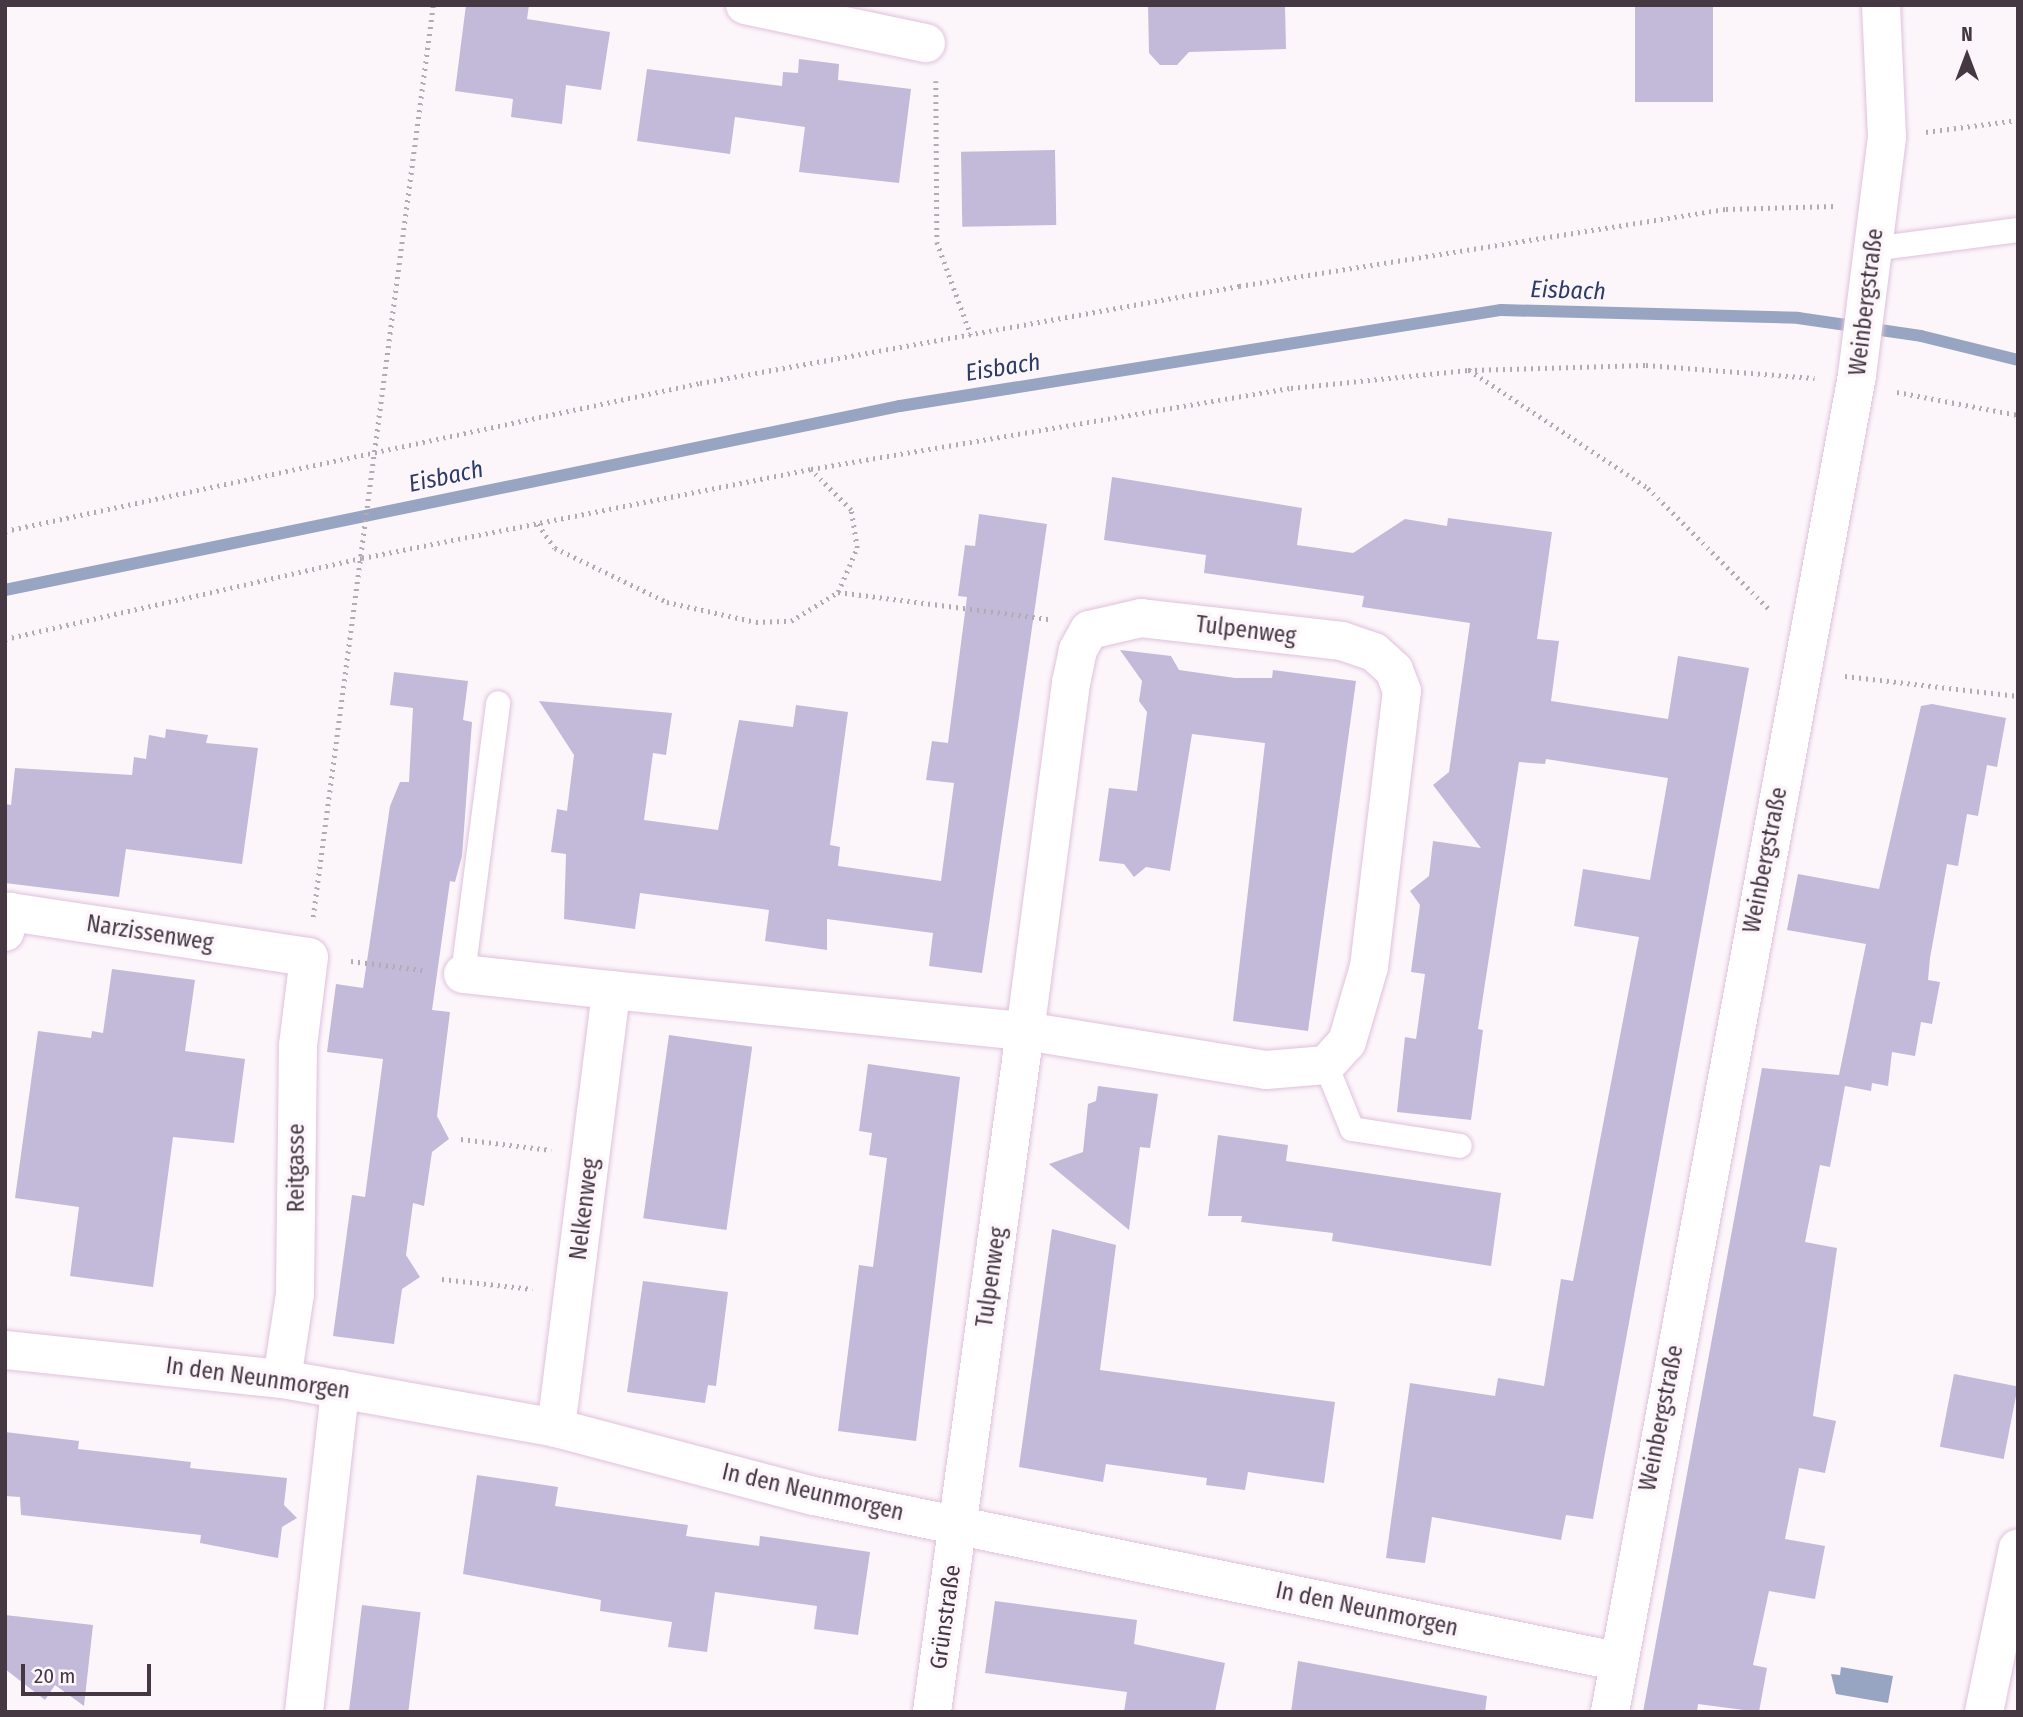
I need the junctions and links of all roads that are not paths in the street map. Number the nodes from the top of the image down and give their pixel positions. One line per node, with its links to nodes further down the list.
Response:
1 (745, 5): 3 (street)
2 (1881, 5): 5 (street, Weinbergstraße)
3 (926, 43)
4 (2018, 230): 5 (lane)
5 (1871, 264): 20 (street, Weinbergstraße)
6 (498, 703): 9 (lane)
7 (5, 932): 8 (street, Narzissenweg)
8 (309, 957): 15 (street, Reitgasse)
9 (463, 974): 10 (street)
10 (611, 990): 11 (street); 17 (street, Nelkenweg)
11 (1025, 1031): 12 (street); 12 (street, Tulpenweg); 18 (street, Tulpenweg)
12 (1326, 1065): 13 (lane)
13 (1460, 1146)
14 (5, 1350): 15 (street, In den Neunmorgen)
15 (282, 1379): 16 (street, In den Neunmorgen)
16 (340, 1389): 17 (street, In den Neunmorgen); 21 (street)
17 (556, 1428): 18 (street, In den Neunmorgen)
18 (958, 1523): 20 (street, In den Neunmorgen); 22 (street, Grünstraße)
19 (2018, 1548): 24 (street)
20 (1616, 1661): 23 (street, Weinbergstraße)
21 (304, 1712)
22 (932, 1712)
23 (1609, 1712)
24 (1984, 1712)

